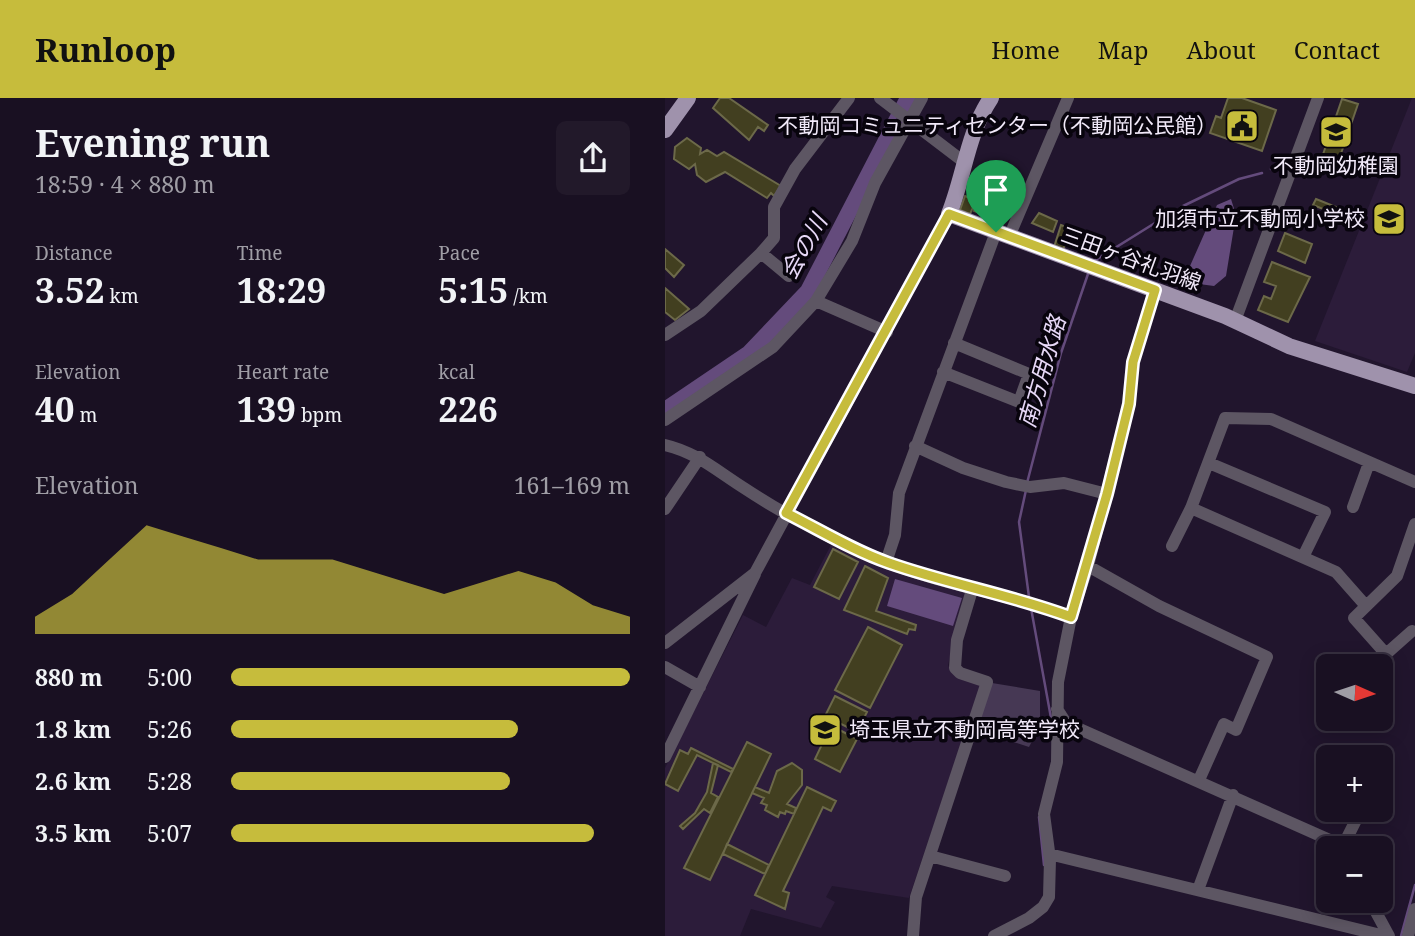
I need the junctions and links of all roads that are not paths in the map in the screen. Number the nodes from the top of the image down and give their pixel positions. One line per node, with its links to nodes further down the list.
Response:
1 (688, 98): 9 (main road)
2 (849, 98): 13 (street)
3 (880, 98): 8 (street)
4 (922, 98): 8 (street)
5 (991, 98): 10 (main road)
6 (1068, 98): 12 (street)
7 (1318, 98): 17 (street)
8 (904, 117): 10 (street); 16 (street)
9 (665, 130)
10 (964, 162): 11 (main road)
11 (949, 214): 12 (main road, 三田ヶ谷礼羽線); 18 (street)
12 (1002, 234): 15 (main road, 三田ヶ谷礼羽線); 20 (street)
13 (761, 253): 14 (street); 19 (street)
14 (789, 276)
15 (1155, 290): 17 (main road, 三田ヶ谷礼羽線); 30 (street)
16 (816, 301): 18 (street); 23 (street)
17 (1235, 321): 22 (main road, 三田ヶ谷礼羽線)
18 (887, 332): 34 (street)
19 (665, 335)
20 (954, 342): 21 (street); 21 (street)
21 (943, 372): 25 (street)
22 (1415, 386)
23 (665, 420)
24 (665, 445): 26 (street)
25 (915, 446): 30 (street); 39 (street)
26 (700, 457): 33 (street); 34 (street)
27 (1209, 463): 28 (street); 32 (street); 37 (street)
28 (1369, 463): 29 (street); 31 (street)
29 (1415, 482)
30 (1107, 494): 40 (street)
31 (1353, 507)
32 (1191, 508): 36 (street); 37 (street)
33 (665, 509)
34 (786, 513): 39 (street); 41 (street)
35 (1415, 524): 38 (street)
36 (1172, 547)
37 (1303, 557): 43 (street)
38 (1409, 560): 43 (street)
39 (886, 562): 42 (street)
40 (1088, 566): 44 (street); 51 (street)
41 (755, 573): 46 (street); 48 (street)
42 (972, 590): 44 (street); 55 (street)
43 (1366, 606): 45 (street)
44 (1071, 617): 49 (street)
45 (1412, 631)
46 (665, 643)
47 (665, 667): 48 (street)
48 (700, 687): 50 (street)
49 (1055, 704): 51 (street); 54 (street)
50 (665, 757)
51 (1199, 780): 52 (street)
52 (1233, 795): 53 (street); 57 (street)
53 (1317, 836)
54 (1049, 854): 57 (street); 61 (street)
55 (930, 856): 56 (street); 60 (street)
56 (1005, 876)
57 (1198, 890): 62 (street)
58 (1415, 909): 63 (street)
59 (1376, 913): 62 (street)
60 (913, 936)
61 (994, 936)
62 (1387, 936)
63 (1408, 936)

